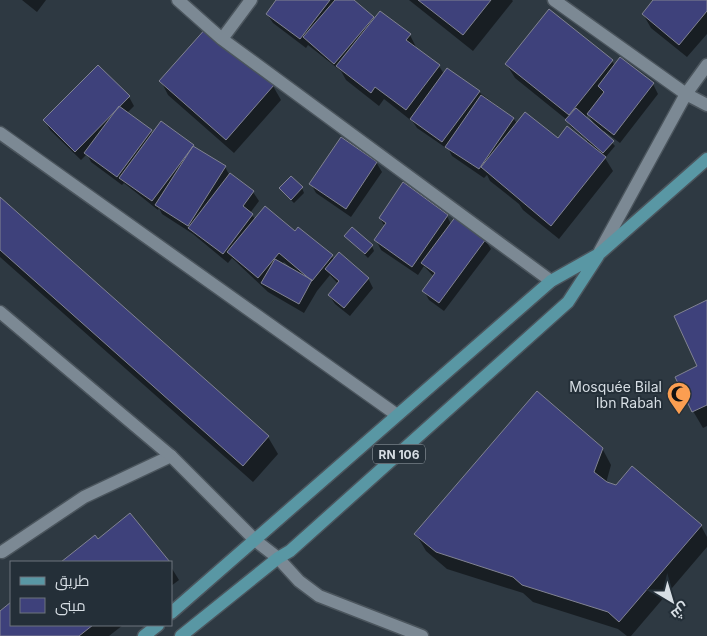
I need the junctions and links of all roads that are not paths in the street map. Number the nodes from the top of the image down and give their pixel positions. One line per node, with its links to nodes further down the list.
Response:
1 (178, 0): 4 (street)
2 (251, 0): 4 (street)
3 (554, 0): 6 (street)
4 (222, 38): 11 (street)
5 (707, 65): 6 (street)
6 (686, 94): 7 (street); 10 (street)
7 (707, 105)
8 (0, 133): 13 (street)
9 (707, 159): 10 (main road, RN 106)
10 (599, 254): 11 (main road, RN 106); 17 (main road, RN 106)
11 (551, 281): 13 (main road, RN 106)
12 (0, 312): 14 (street)
13 (397, 415): 15 (main road, RN 106)
14 (171, 456): 15 (street); 16 (street)
15 (256, 541): 17 (street); 18 (main road, RN 106)
16 (2, 552)
17 (278, 558): 21 (main road, RN 106); 22 (street)
18 (172, 612)
19 (157, 626): 20 (main road)
20 (144, 636)
21 (181, 636)
22 (422, 636)

